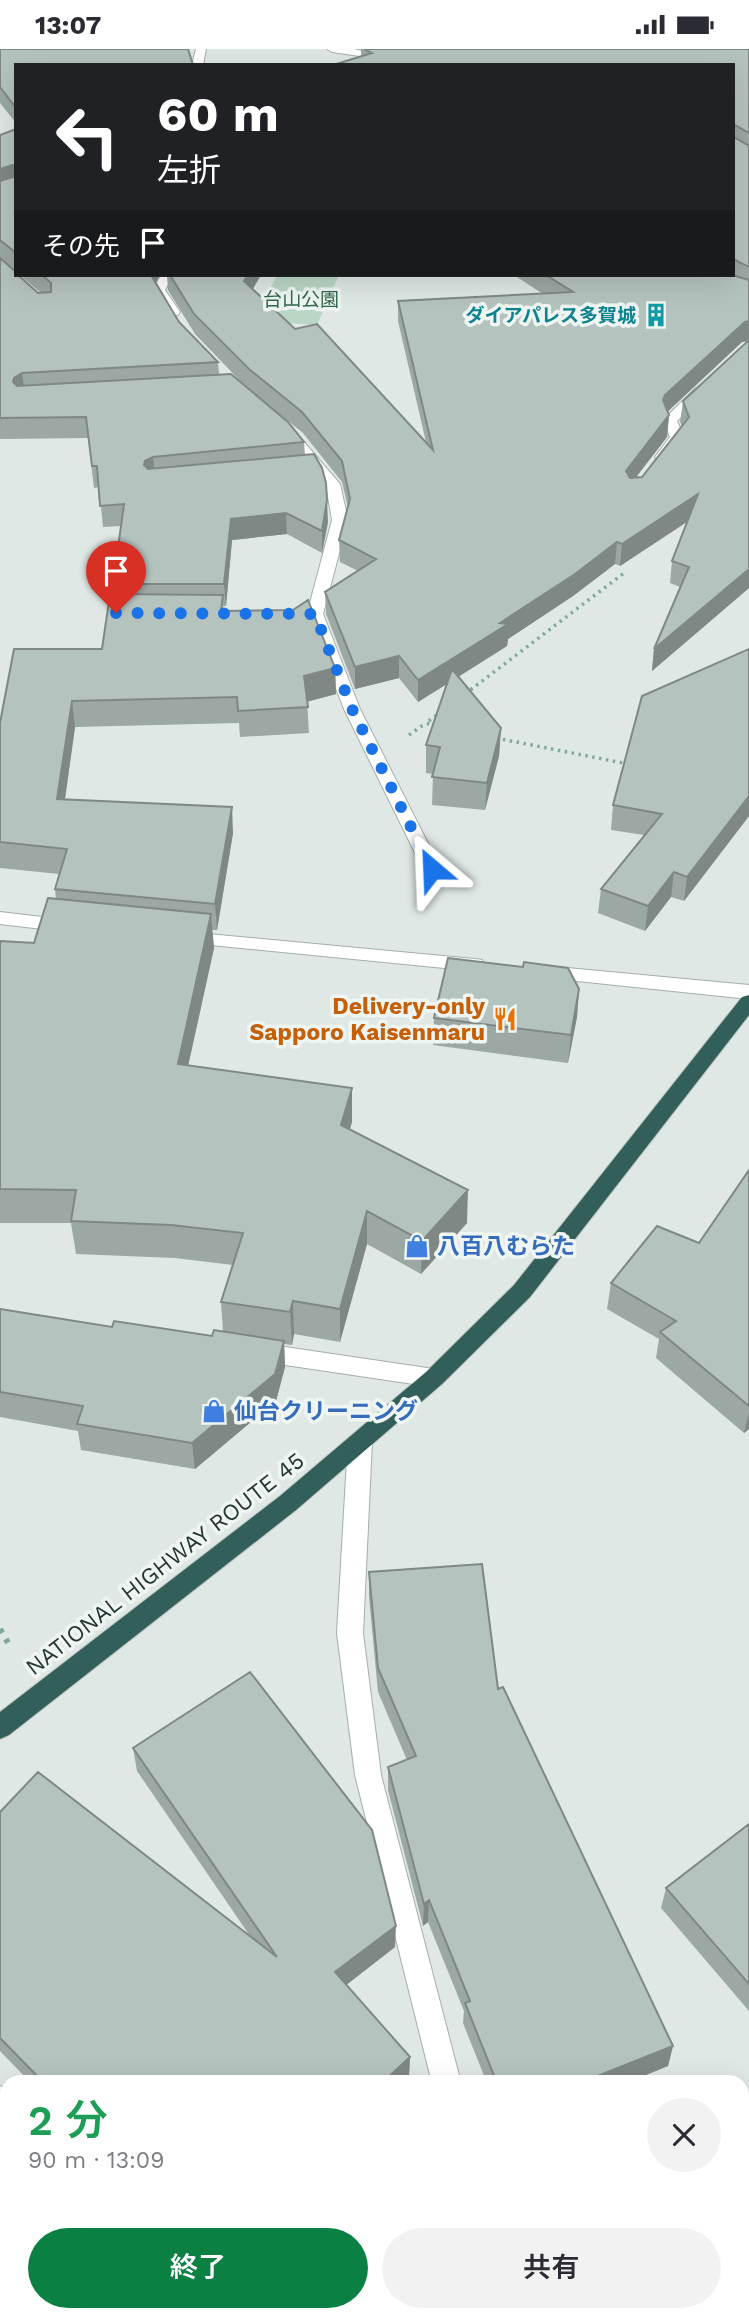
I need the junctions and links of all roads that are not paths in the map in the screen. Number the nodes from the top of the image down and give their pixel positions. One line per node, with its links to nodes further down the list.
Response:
1 (332, 49): 2 (street)
2 (350, 63)
3 (166, 277): 4 (street)
4 (183, 328)
5 (715, 377): 7 (street)
6 (277, 423): 8 (street)
7 (655, 466)
8 (432, 869)
9 (0, 918): 10 (street)
10 (86, 928)
11 (169, 936): 12 (street)
12 (500, 968)
13 (528, 970): 14 (street)
14 (749, 992)
15 (749, 1002): 17 (highway, NATIONAL HIGHWAY ROUTE 45)
16 (232, 1348): 17 (street)
17 (434, 1378): 18 (highway, NATIONAL HIGHWAY ROUTE 45)
18 (359, 1443): 19 (highway, NATIONAL HIGHWAY ROUTE 45); 20 (street)
19 (0, 1727)
20 (445, 2075)

